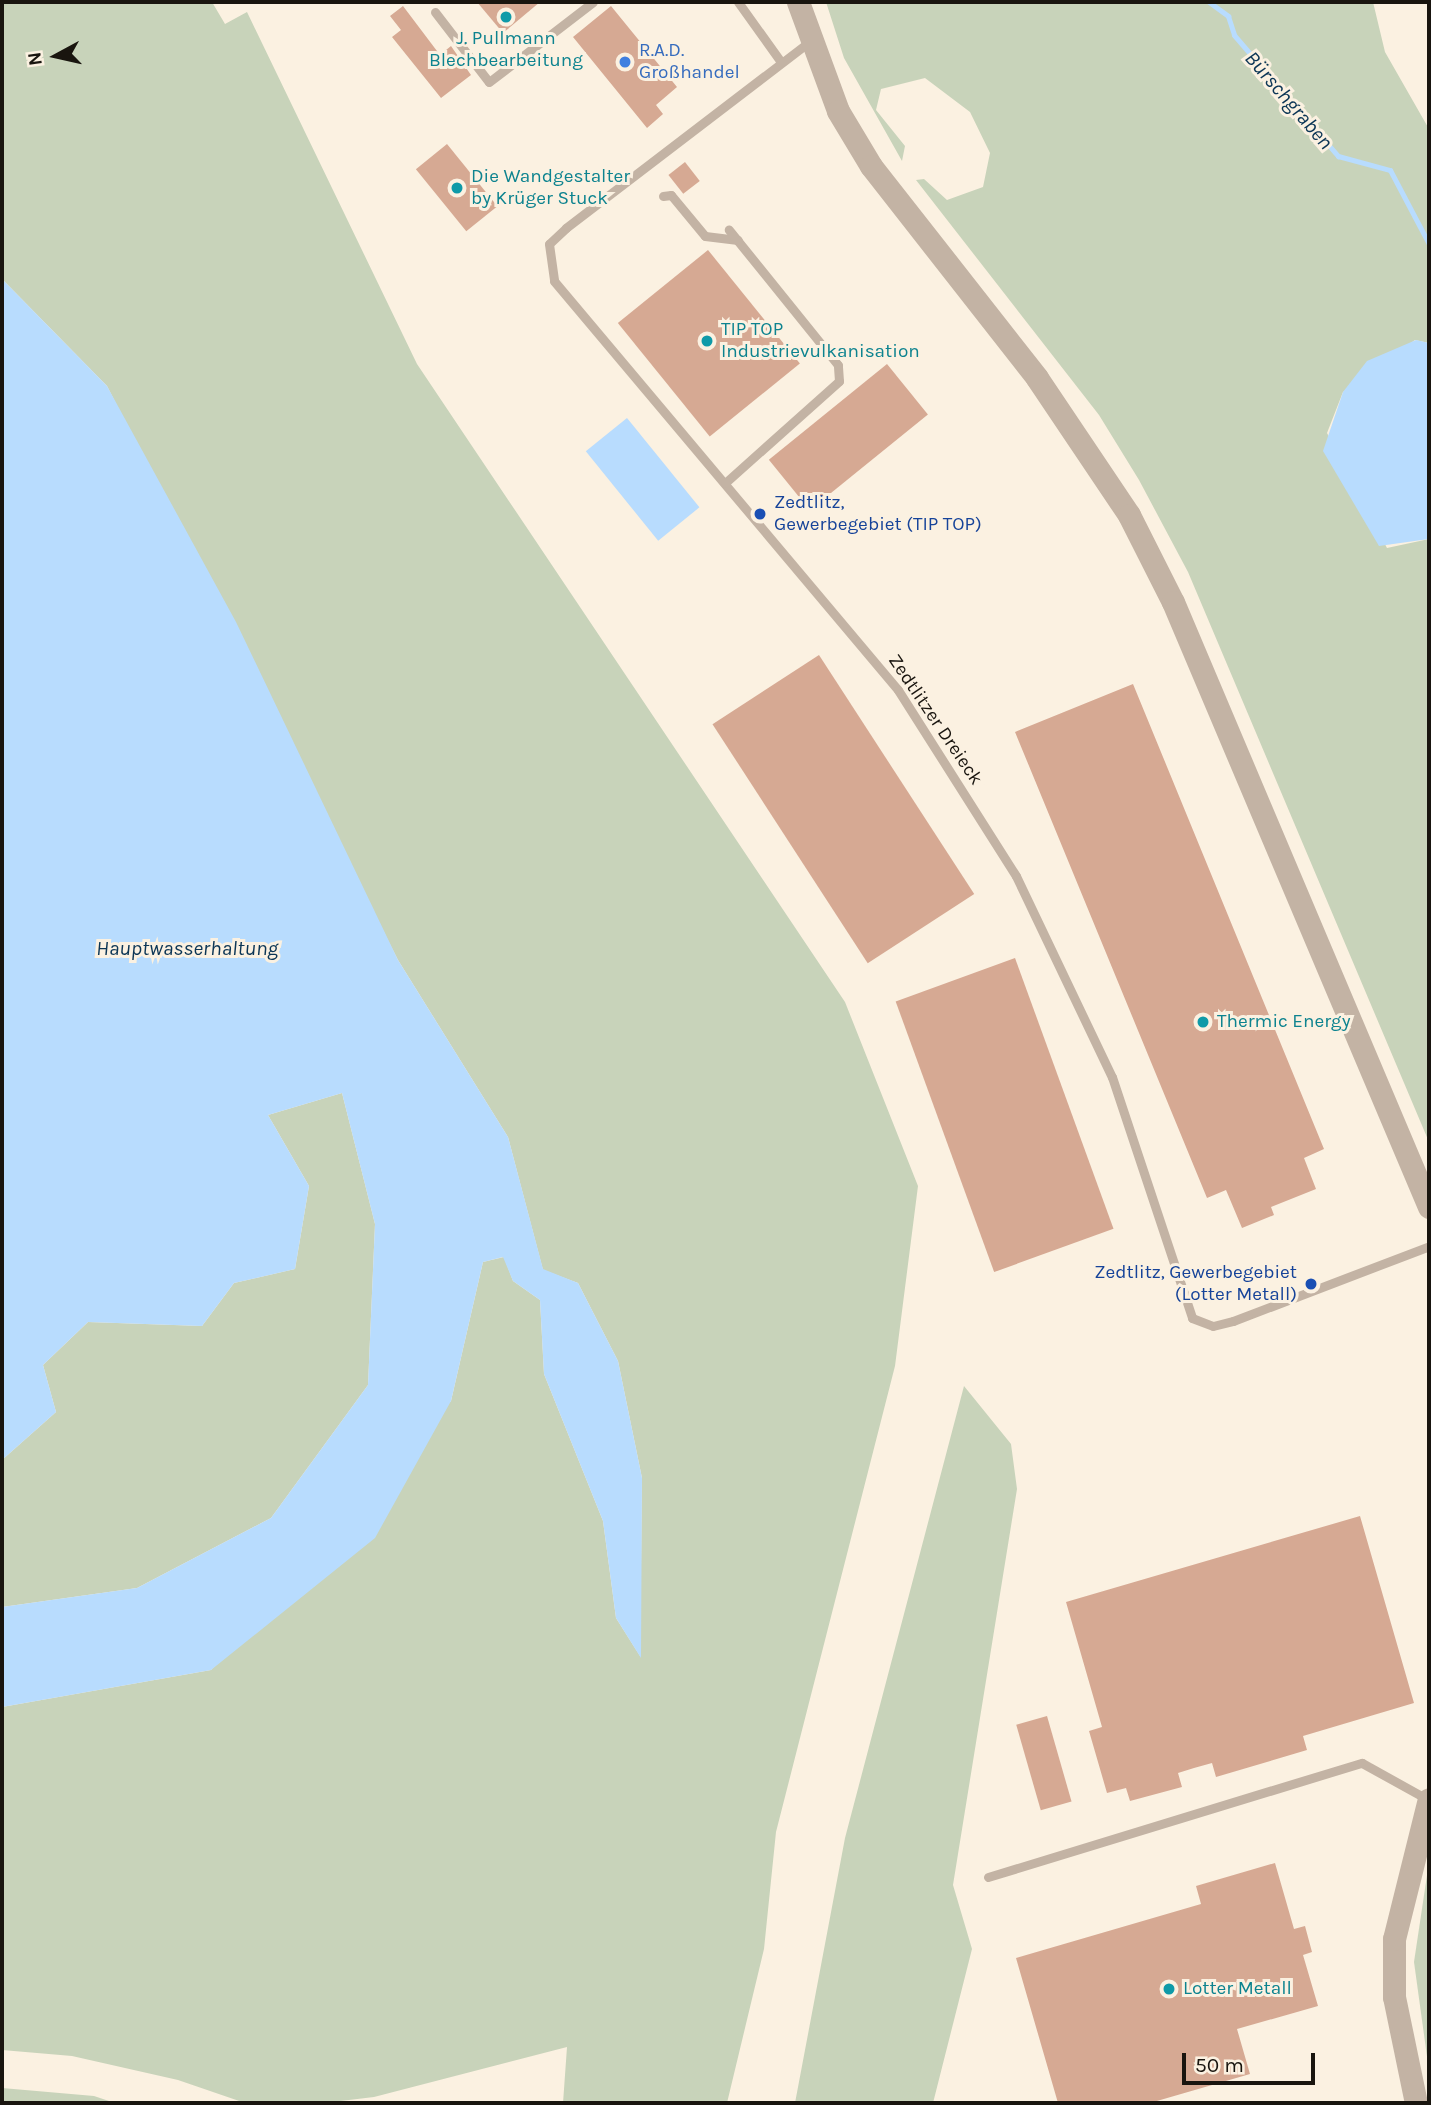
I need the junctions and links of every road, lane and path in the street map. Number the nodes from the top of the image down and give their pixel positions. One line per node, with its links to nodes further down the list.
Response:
1 (593, 2): 4 (lane)
2 (738, 2): 6 (lane)
3 (798, 2): 5 (street)
4 (435, 12)
5 (809, 42): 6 (lane, Zedtlitzer Dreieck); 11 (street)
6 (781, 62): 10 (lane, Zedtlitzer Dreieck)
7 (663, 196): 9 (lane)
8 (729, 230): 9 (lane)
9 (738, 240): 10 (lane)
10 (725, 483): 12 (lane, Zedtlitzer Dreieck)
11 (1429, 1207)
12 (1429, 1246)
13 (1429, 1799): 14 (lane); 15 (street)
14 (988, 1877)
15 (1416, 2103)

